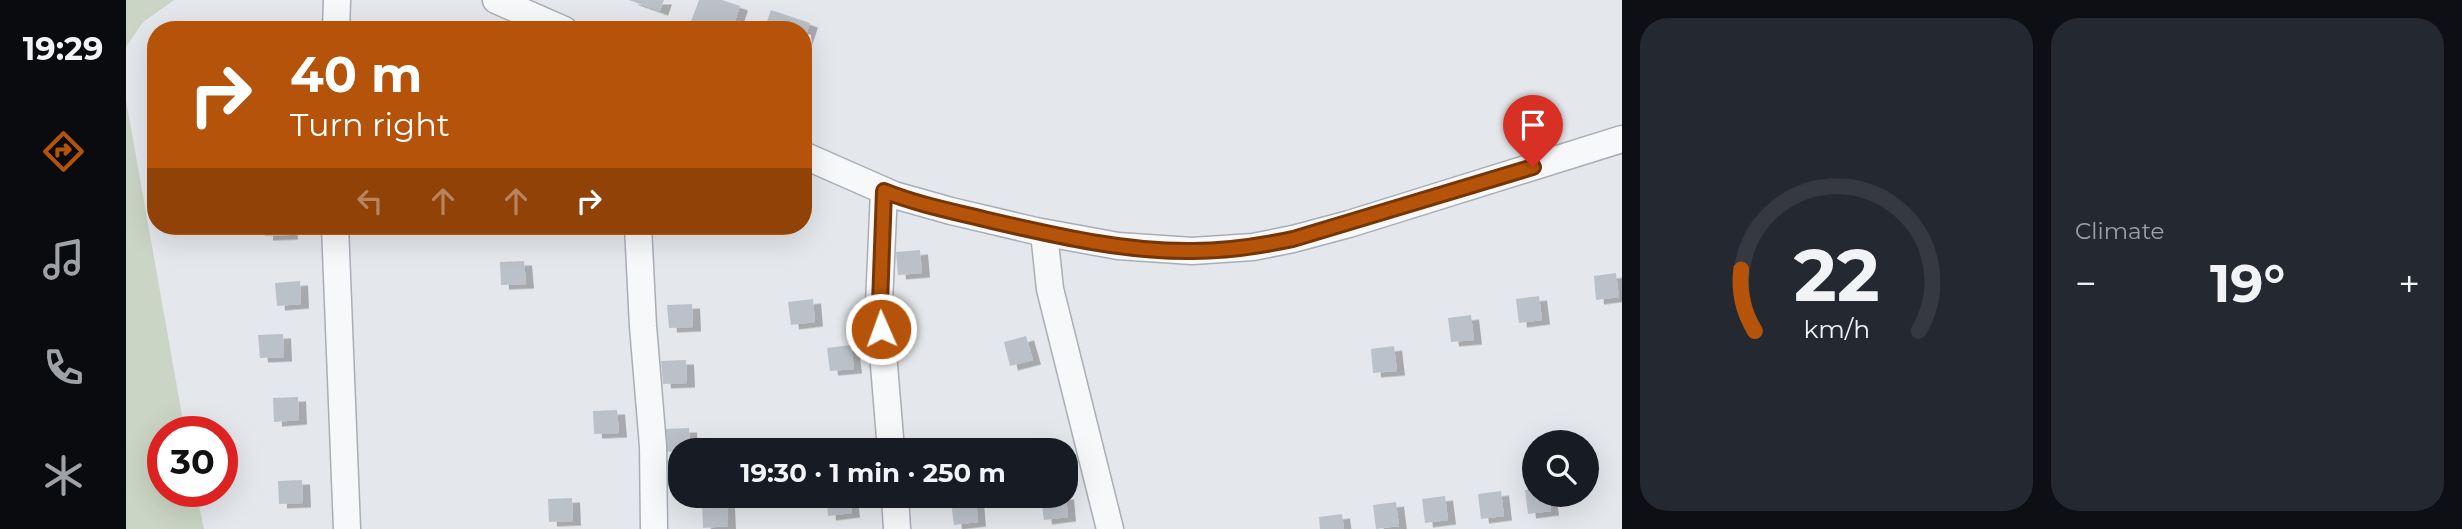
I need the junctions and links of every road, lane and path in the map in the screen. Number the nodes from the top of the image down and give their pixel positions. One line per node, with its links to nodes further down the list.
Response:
1 (337, 0): 3 (street)
2 (496, 0): 4 (street)
3 (336, 21)
4 (544, 21)
5 (1622, 139): 8 (street)
6 (812, 159): 7 (street)
7 (884, 191): 8 (street); 11 (street)
8 (1044, 233): 16 (street)
9 (335, 235): 13 (street)
10 (638, 235): 14 (street)
11 (890, 438)
12 (896, 508): 15 (street)
13 (347, 529)
14 (654, 529)
15 (897, 529)
16 (1111, 529)

